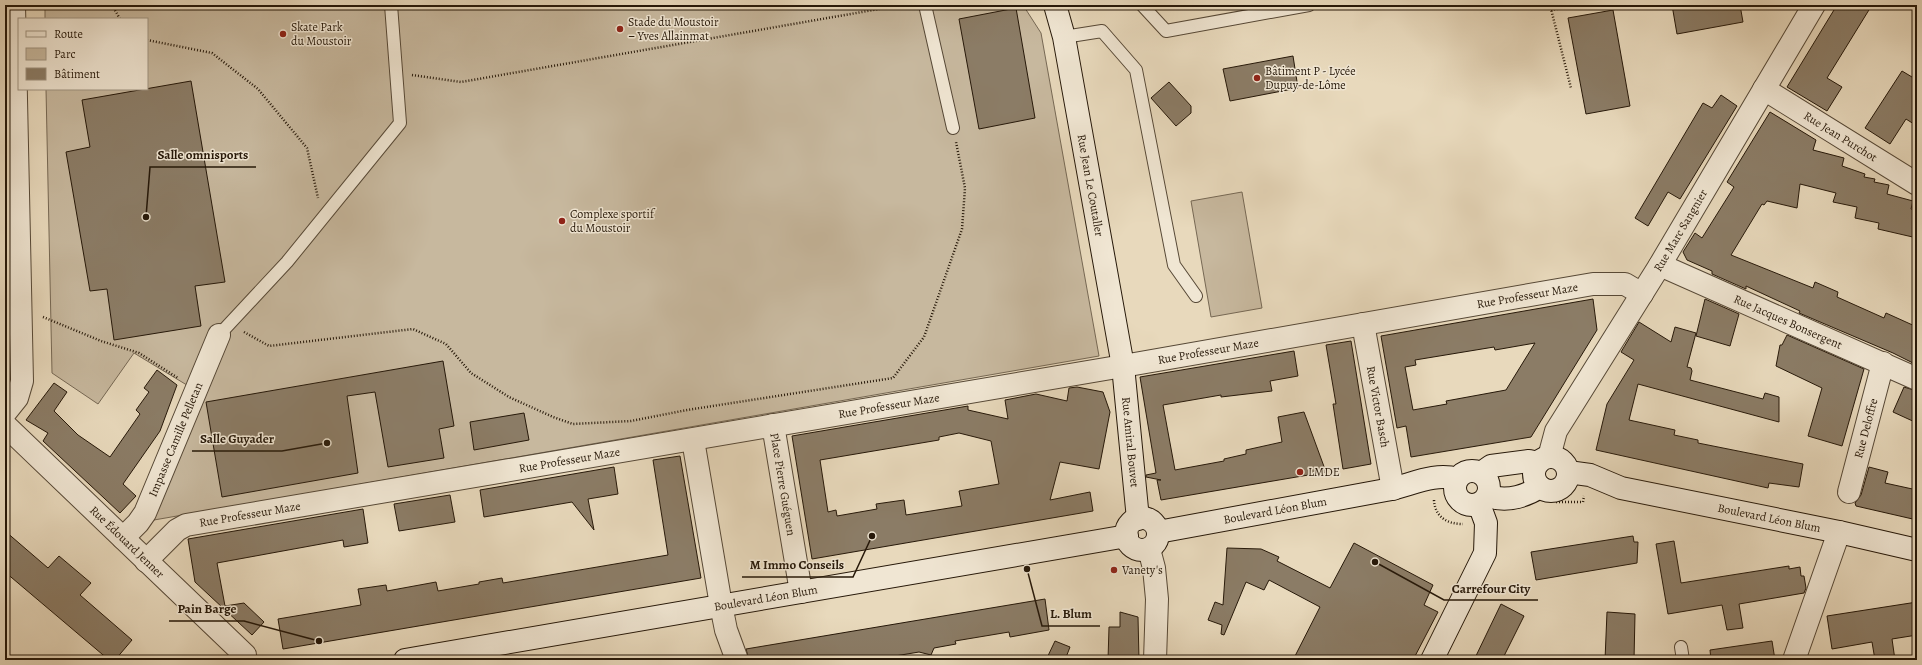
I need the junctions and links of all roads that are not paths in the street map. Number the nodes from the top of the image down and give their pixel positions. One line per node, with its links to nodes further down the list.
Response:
1 (14, 5): 20 (street)
2 (391, 5): 16 (lane)
3 (925, 5): 10 (lane)
4 (1055, 5): 8 (street, Rue Jean Le Coutaller)
5 (1142, 5): 6 (lane)
6 (1309, 5)
7 (1814, 5): 9 (street, Rue Marc Sangnier)
8 (1064, 37): 14 (lane); 18 (street, Rue Jean Le Coutaller)
9 (1764, 89): 11 (street, Rue Jean Purchot); 12 (street, Rue Marc Sangnier)
10 (953, 128)
11 (1917, 184)
12 (1660, 265): 13 (street, Rue Marc Sangnier); 17 (street, Rue Jacques Bonsergent)
13 (1642, 294): 15 (street, Rue Professeur Maze); 24 (street, Rue Marc Sangnier)
14 (1196, 296)
15 (1363, 324): 18 (street, Rue Professeur Maze); 29 (street, Rue Victor Basch)
16 (224, 329): 34 (street, Impasse Camille Pelletan)
17 (1883, 363): 19 (street, Rue Jacques Bonsergent); 30 (street, Rue Deloffre)
18 (1123, 366): 22 (street, Rue Professeur Maze); 32 (street, Rue Amiral Bouvet)
19 (1917, 378)
20 (5, 413)
21 (5, 425): 34 (street, Rue Édouard Jenner)
22 (773, 425): 23 (street, Rue Professeur Maze); 38 (street, Place Pierre Guéguen)
23 (692, 440): 37 (street, Rue Professeur Maze); 39 (street)
24 (1544, 460): 25 (street, Boulevard Léon Blum); 26 (street, Boulevard Léon Blum); 28 (street)
25 (1481, 473): 27 (street, Boulevard Léon Blum); 31 (street)
26 (1565, 479): 28 (street, Boulevard Léon Blum); 33 (street, Boulevard Léon Blum)
27 (1456, 486): 29 (street, Boulevard Léon Blum); 31 (street, Boulevard Léon Blum)
28 (1540, 487): 31 (street, Boulevard Léon Blum)
29 (1392, 489): 35 (street, Boulevard Léon Blum)
30 (1849, 492)
31 (1483, 500): 45 (street)
32 (1132, 528): 35 (street); 38 (street, Boulevard Léon Blum)
33 (1839, 532): 36 (street, Boulevard Léon Blum); 47 (street)
34 (123, 538): 37 (street, Rue Édouard Jenner)
35 (1153, 540): 44 (street)
36 (1917, 550)
37 (146, 561): 41 (street, Rue Édouard Jenner)
38 (802, 592): 39 (street, Boulevard Léon Blum)
39 (721, 605): 42 (street, Boulevard Léon Blum); 43 (street)
40 (1681, 647): 46 (lane)
41 (245, 660)
42 (405, 660)
43 (737, 660)
44 (1155, 660)
45 (1432, 660)
46 (1683, 660)
47 (1794, 660)

